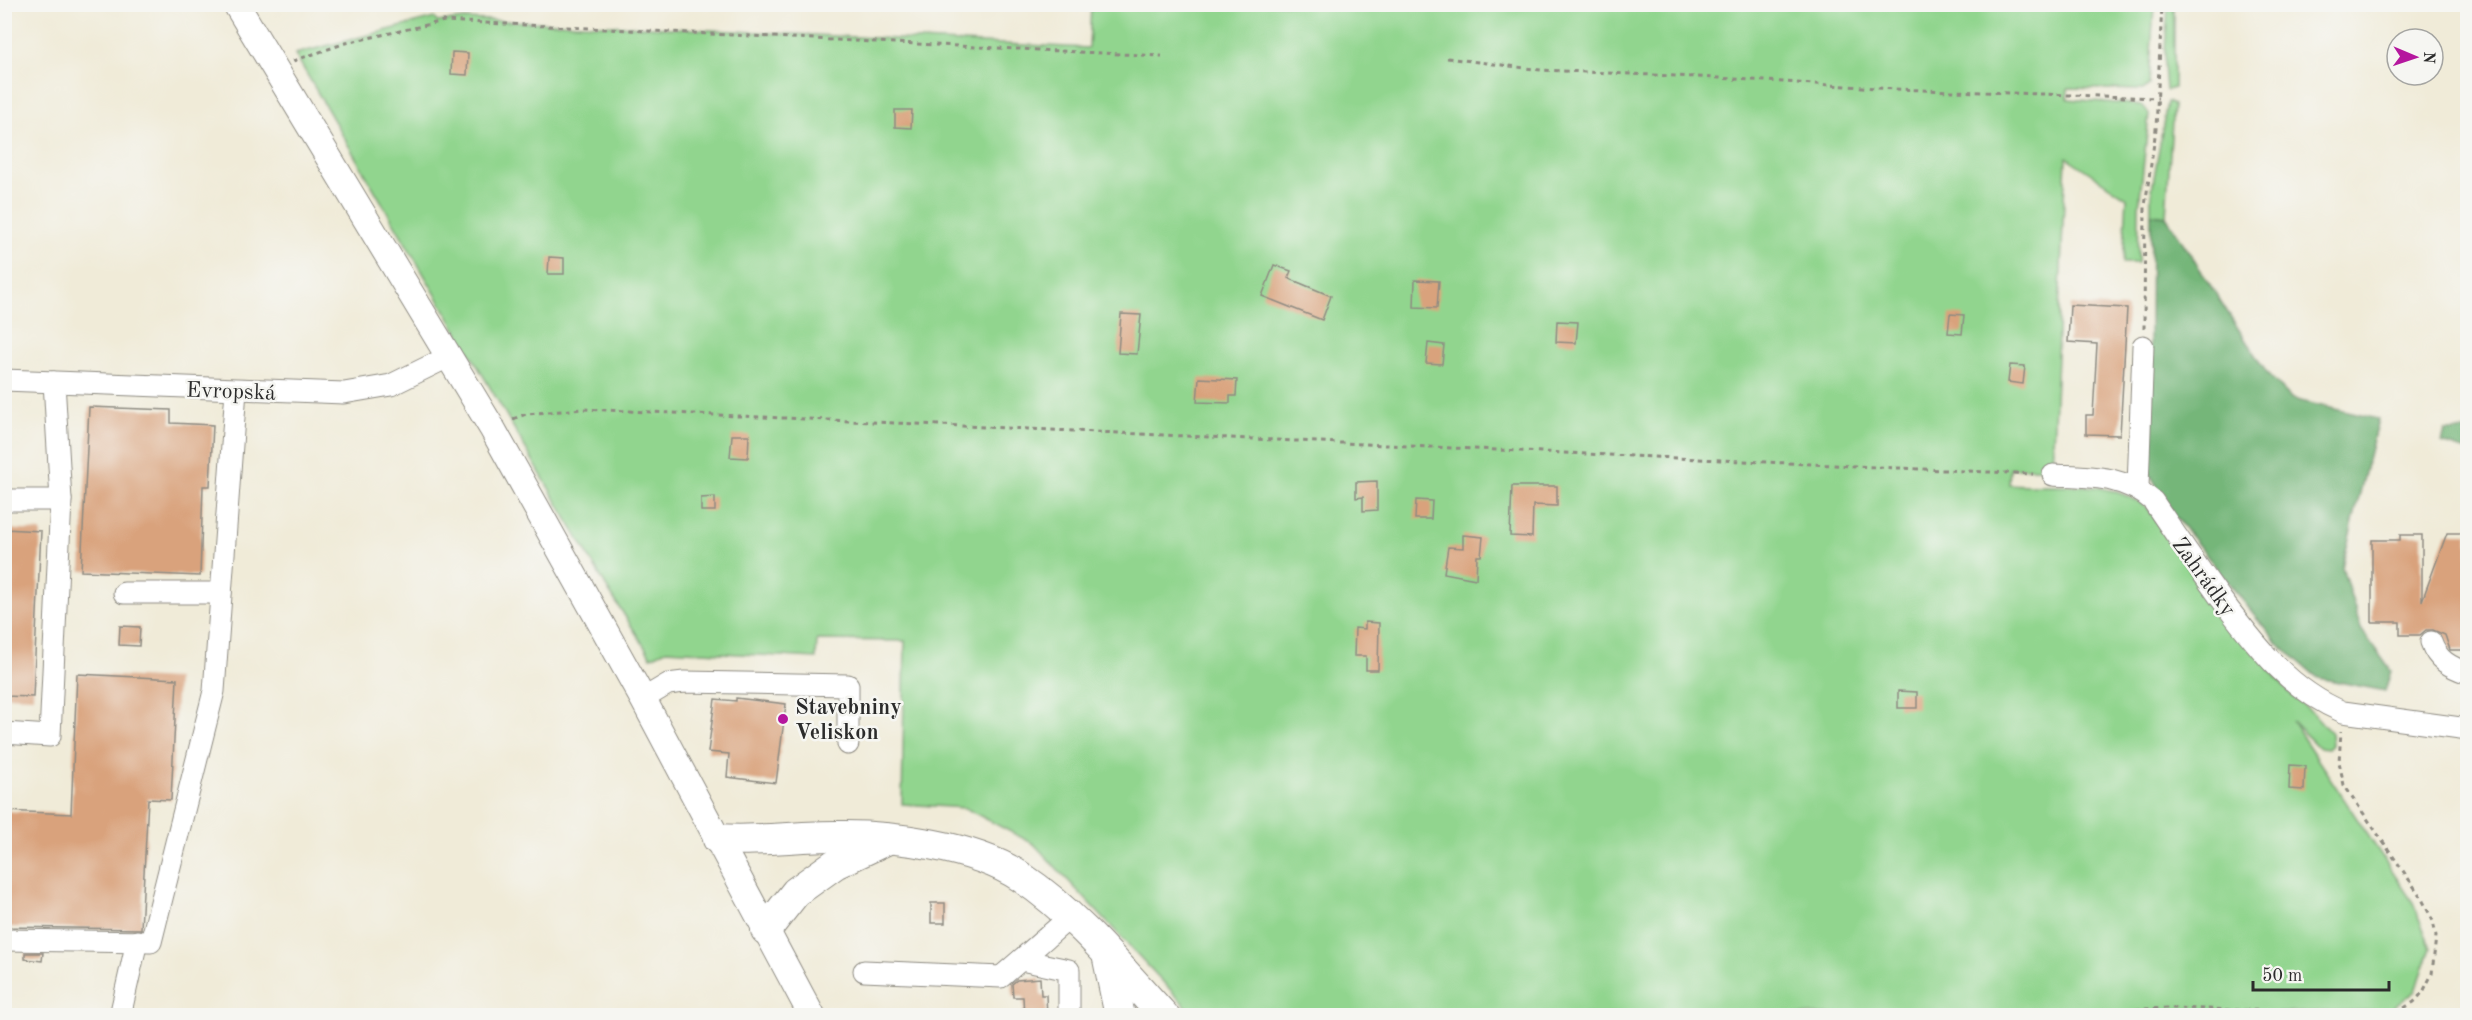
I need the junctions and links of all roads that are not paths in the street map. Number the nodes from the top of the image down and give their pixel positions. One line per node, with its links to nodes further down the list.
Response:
1 (236, 4): 3 (main road)
2 (2143, 346): 8 (street)
3 (450, 356): 6 (street, Evropská); 15 (main road)
4 (4, 380): 5 (street, Evropská)
5 (54, 382): 6 (street, Evropská); 10 (street)
6 (236, 390): 12 (street)
7 (2053, 475): 8 (street)
8 (2138, 487): 16 (street, Zahrádky)
9 (4, 500): 10 (street)
10 (61, 500): 17 (street)
11 (124, 593): 12 (street)
12 (221, 593): 24 (street)
13 (2431, 642): 14 (street)
14 (2468, 673)
15 (643, 699): 18 (street); 19 (main road)
16 (2468, 729)
17 (4, 733)
18 (848, 744)
19 (718, 839): 20 (highway); 22 (main road)
20 (886, 840): 21 (highway); 22 (highway)
21 (1070, 917): 25 (highway); 26 (street)
22 (766, 930): 28 (main road)
23 (4, 940): 24 (street)
24 (137, 941): 29 (street)
25 (1107, 956): 31 (highway); 32 (highway)
26 (1021, 960): 27 (street); 30 (street)
27 (864, 971)
28 (810, 1012)
29 (120, 1016)
30 (1069, 1016)
31 (1120, 1016)
32 (1164, 1016)

